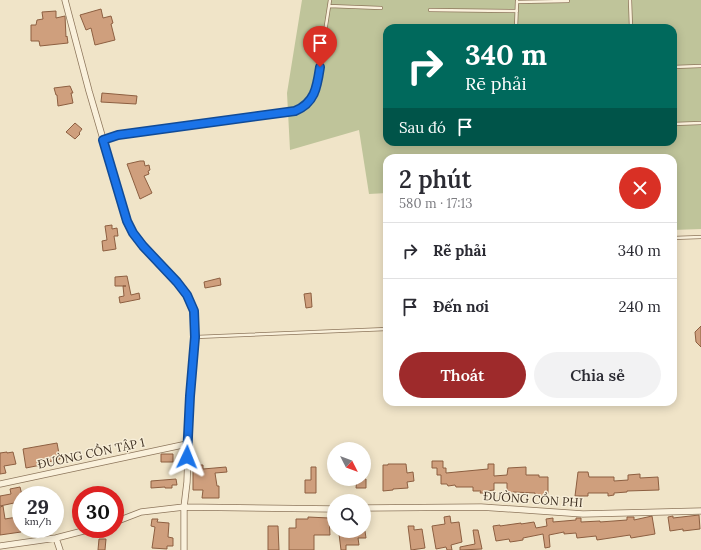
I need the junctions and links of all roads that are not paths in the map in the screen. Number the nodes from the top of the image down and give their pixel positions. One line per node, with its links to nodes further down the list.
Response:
1 (65, 0): 16 (street)
2 (330, 0): 6 (lane)
3 (630, 0): 11 (lane)
4 (517, 1): 5 (lane); 9 (lane)
5 (568, 1)
6 (329, 6): 7 (lane); 16 (lane)
7 (381, 8)
8 (430, 10): 9 (lane)
9 (516, 11): 10 (lane)
10 (516, 24)
11 (631, 24)
12 (701, 66): 13 (lane)
13 (677, 67)
14 (701, 123): 15 (lane)
15 (677, 124)
16 (103, 140): 20 (street)
17 (701, 237): 18 (lane)
18 (677, 238)
19 (383, 329): 20 (lane)
20 (195, 337): 21 (street)
21 (187, 444): 22 (street, ĐƯỜNG CỒN TẬP 1); 23 (street)
22 (0, 484)
23 (184, 507): 25 (street); 27 (street); 32 (street)
24 (371, 508): 26 (street, ĐƯỜNG CỒN PHI)
25 (327, 509)
26 (701, 512)
27 (124, 519)
28 (56, 538): 30 (street); 31 (street)
29 (0, 546): 30 (street)
30 (16, 547)
31 (60, 550)
32 (184, 550)

